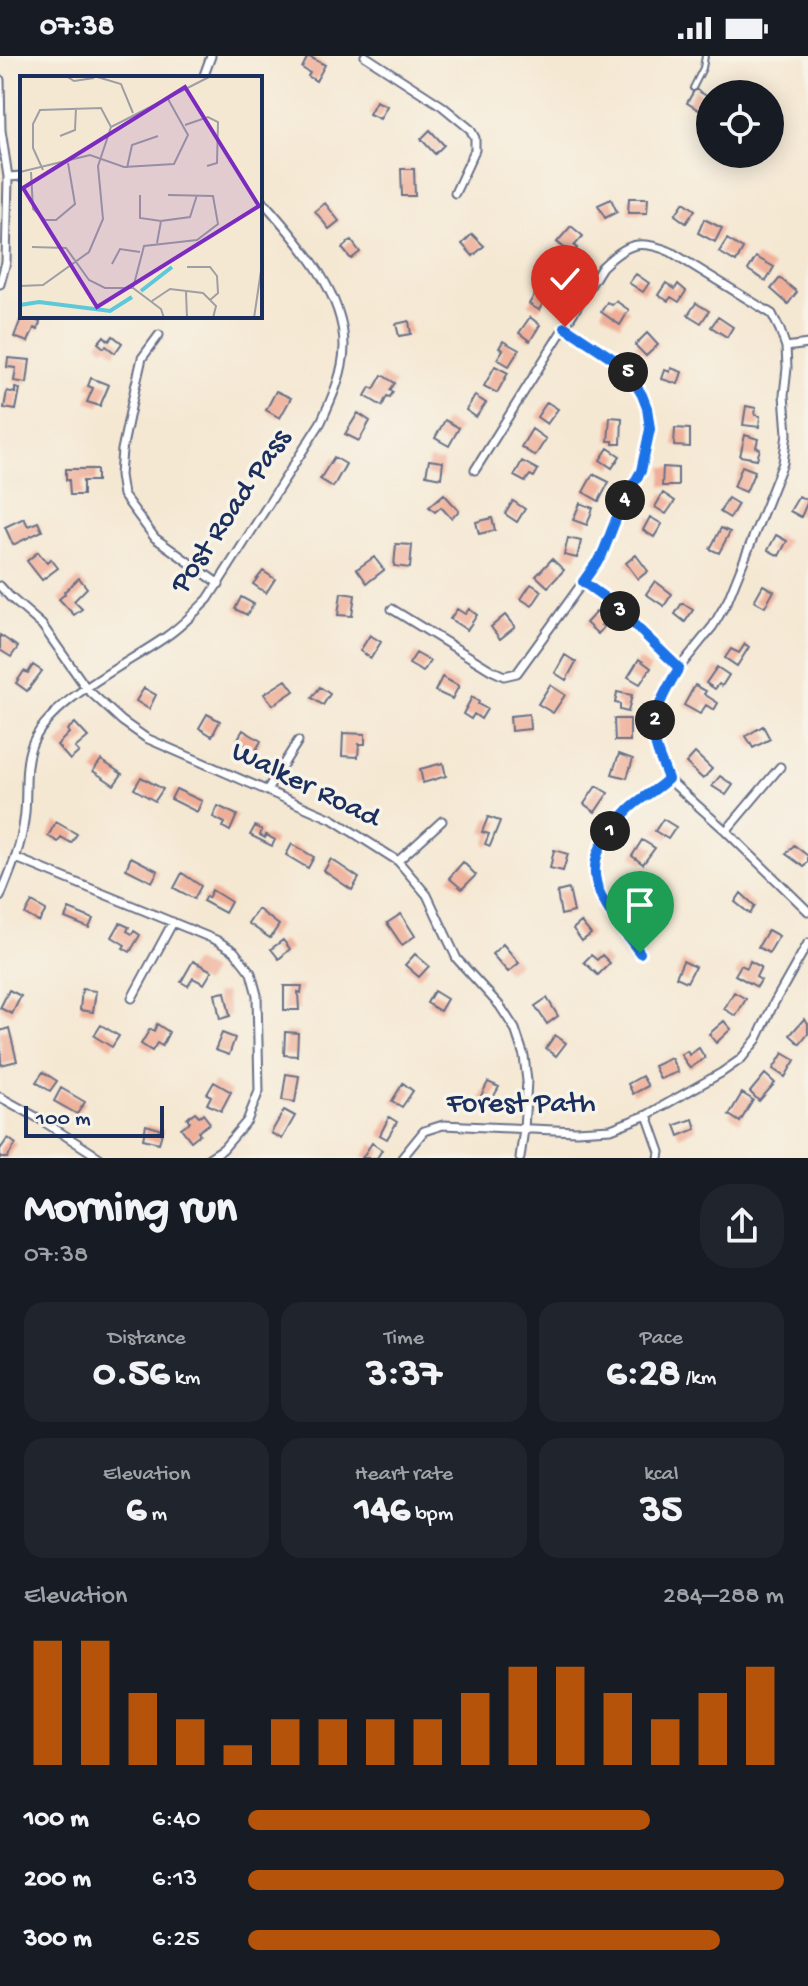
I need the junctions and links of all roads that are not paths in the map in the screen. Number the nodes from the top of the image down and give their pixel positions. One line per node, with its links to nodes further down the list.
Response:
1 (211, 56): 4 (street)
2 (365, 56): 10 (street)
3 (705, 56): 6 (lane)
4 (204, 76)
5 (0, 80): 7 (street)
6 (693, 88)
7 (0, 117): 9 (street)
8 (20, 176): 9 (street)
9 (8, 177): 12 (street)
10 (455, 193)
11 (262, 200): 19 (street, Post Road Pass)
12 (0, 284)
13 (565, 327): 16 (street); 17 (street); 18 (street)
14 (159, 335): 19 (street)
15 (808, 344): 16 (street)
16 (786, 347): 22 (street)
17 (475, 470)
18 (583, 582): 21 (street); 22 (street)
19 (219, 584): 23 (street, Post Road Pass)
20 (0, 586): 23 (street, Walker Road)
21 (392, 609)
22 (679, 668): 26 (street)
23 (87, 689): 27 (street, Walker Road); 30 (street, Post Road Pass)
24 (298, 741): 27 (street)
25 (780, 767): 29 (street)
26 (668, 779): 29 (street); 36 (street)
27 (267, 790): 31 (street, Walker Road)
28 (442, 821): 31 (street)
29 (726, 831): 33 (street)
30 (16, 858): 32 (street, Post Road Pass); 34 (street)
31 (398, 861): 40 (street, Walker Road)
32 (0, 897)
33 (808, 911)
34 (173, 922): 37 (street); 42 (street)
35 (808, 943): 39 (street, Forest Path)
36 (640, 953)
37 (132, 998)
38 (0, 1097): 41 (street)
39 (647, 1115): 40 (street, Forest Path); 45 (street)
40 (524, 1129): 43 (street, Forest Path); 44 (street, Walker Road)
41 (100, 1158)
42 (209, 1158)
43 (402, 1158)
44 (520, 1158)
45 (659, 1158)

